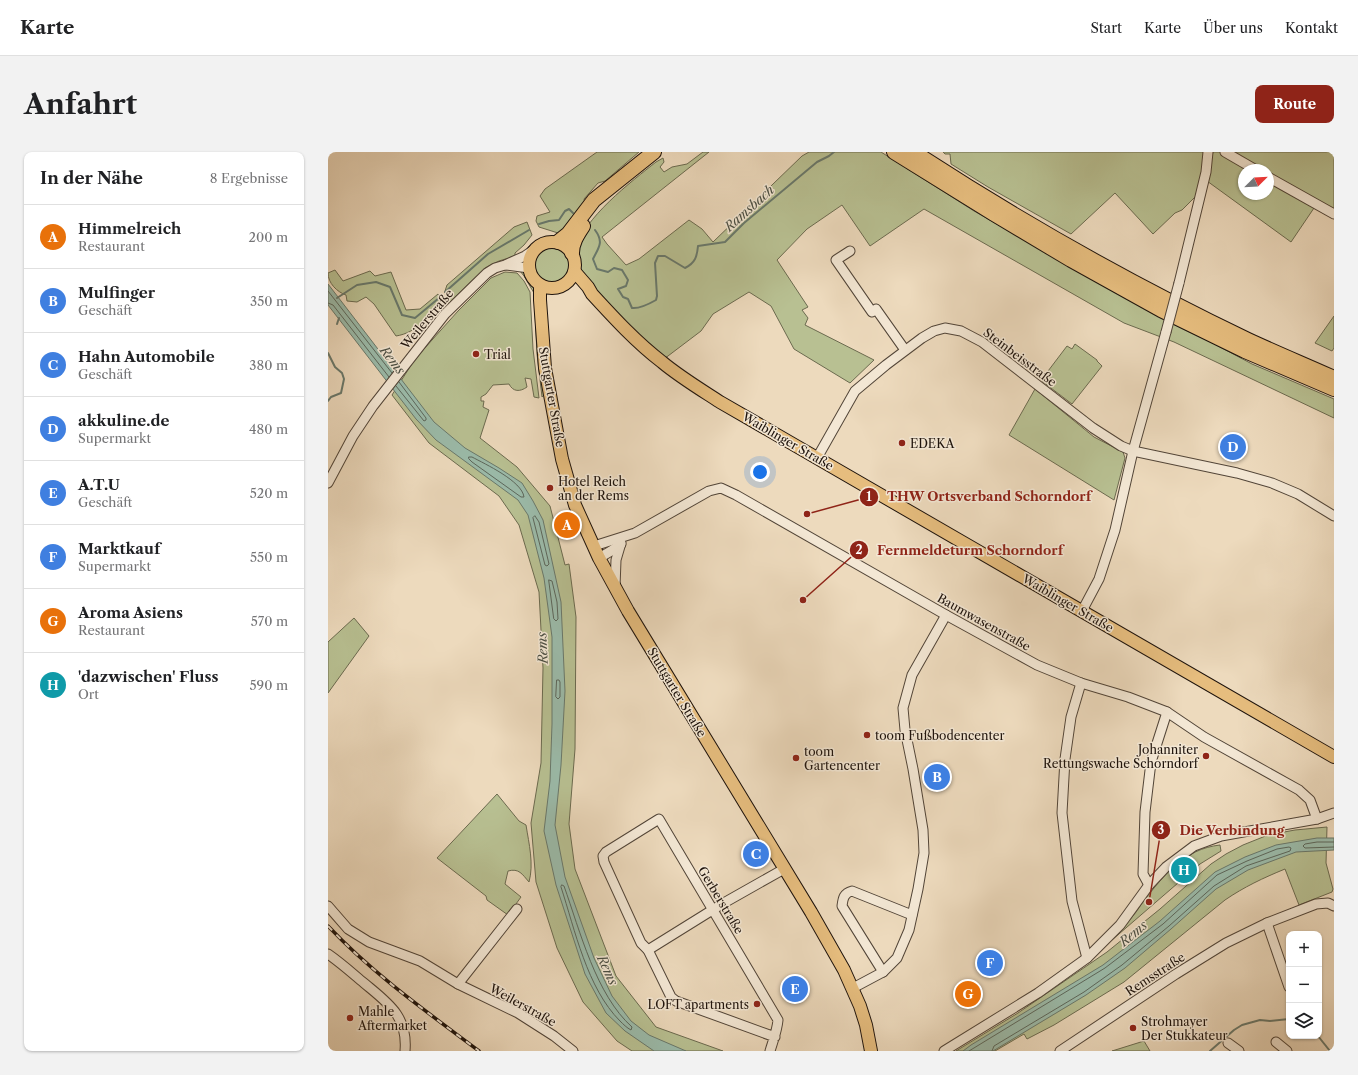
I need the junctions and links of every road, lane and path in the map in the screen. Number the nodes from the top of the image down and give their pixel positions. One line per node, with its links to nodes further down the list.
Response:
1 (894, 152): 24 (highway)
2 (914, 152): 23 (highway)
3 (1208, 152): 25 (street, bridge)
4 (1225, 152): 6 (street)
5 (652, 153): 7 (highway)
6 (1246, 164)
7 (633, 170): 10 (highway); 13 (highway)
8 (1274, 180): 9 (street)
9 (1334, 214)
10 (558, 242): 11 (main road); 13 (main road)
11 (535, 249): 14 (street, Weilerstraße); 15 (main road)
12 (850, 250): 22 (street)
13 (572, 253): 16 (main road)
14 (505, 265): 15 (street); 27 (street, Weilerstraße)
15 (529, 268): 18 (main road)
16 (575, 272): 17 (main road); 20 (main road, Waiblinger Straße)
17 (566, 284): 19 (main road); 20 (main road, Waiblinger Straße)
18 (540, 285): 19 (main road); 21 (main road, Stuttgarter Straße)
19 (553, 288): 21 (main road, Stuttgarter Straße)
20 (592, 294): 26 (main road, Waiblinger Straße)
21 (541, 311): 31 (main road, Stuttgarter Straße)
22 (905, 350): 25 (street, Steinbeisstraße); 26 (street, Steinbeisstraße)
23 (1334, 378)
24 (1334, 389)
25 (1133, 451): 28 (street, Steinbeisstraße); 34 (street)
26 (817, 458): 34 (main road, Waiblinger Straße)
27 (328, 483)
28 (1334, 516)
29 (634, 533): 30 (street, Baumwasenstraße); 31 (street, Baumwasenstraße); 35 (street, Baumwasenstraße)
30 (621, 543): 32 (street, Baumwasenstraße); 33 (street)
31 (594, 546): 32 (main road, Stuttgarter Straße)
32 (599, 558): 33 (main road, Stuttgarter Straße)
33 (615, 588): 41 (main road, Stuttgarter Straße)
34 (1082, 610): 38 (main road, Waiblinger Straße)
35 (946, 615): 36 (street, Baumwasenstraße); 47 (street)
36 (1081, 683): 37 (street, Baumwasenstraße); 51 (street)
37 (1167, 712): 40 (street, Baumwasenstraße); 42 (street)
38 (1334, 757)
39 (1334, 813): 40 (street)
40 (1317, 819): 42 (street)
41 (784, 869): 46 (street); 55 (main road, Stuttgarter Straße)
42 (1149, 885): 51 (street)
43 (328, 906): 54 (street, Weilerstraße)
44 (1334, 906): 48 (street, Remsstraße)
45 (516, 909): 54 (street)
46 (713, 910): 49 (street); 49 (street, Gerberstraße); 56 (street, Gerberstraße)
47 (912, 915): 52 (street); 52 (street)
48 (1267, 923): 53 (street); 64 (street, Remsstraße)
49 (648, 950): 56 (street)
50 (328, 954): 59 (street)
51 (1087, 958): 63 (street)
52 (882, 972): 55 (street)
53 (1286, 978)
54 (458, 984): 60 (street, Weilerstraße)
55 (853, 988): 62 (main road, Stuttgarter Straße)
56 (775, 1037): 61 (street, Gerberstraße)
57 (1276, 1042): 66 (street)
58 (1228, 1043): 65 (street)
59 (405, 1051)
60 (573, 1051)
61 (770, 1051)
62 (871, 1051)
63 (944, 1051)
64 (1060, 1051)
65 (1239, 1051)
66 (1287, 1051)

